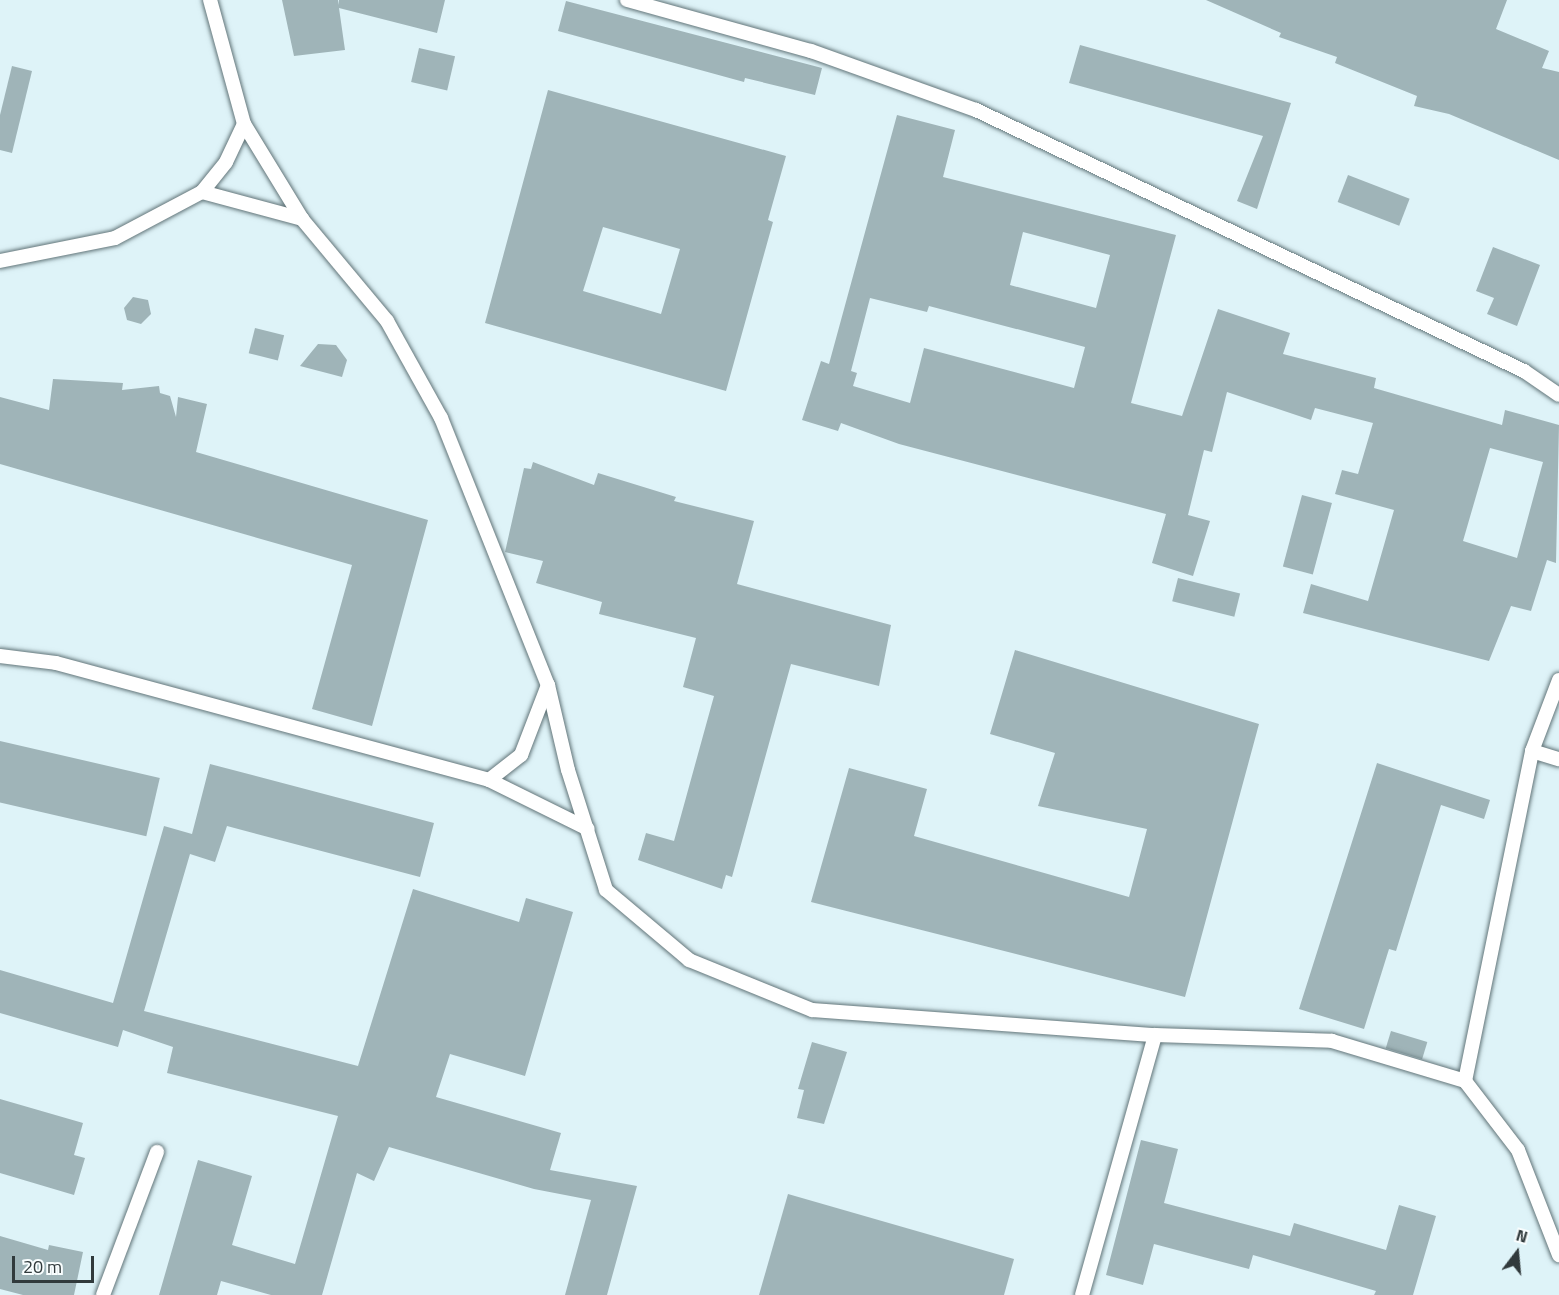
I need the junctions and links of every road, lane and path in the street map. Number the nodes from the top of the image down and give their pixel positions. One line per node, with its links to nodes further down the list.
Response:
1 (210, 0): 3 (lane)
2 (627, 0): 7 (lane)
3 (244, 124): 4 (lane); 5 (lane)
4 (202, 192): 5 (lane); 6 (lane)
5 (302, 219): 10 (lane)
6 (0, 261)
7 (1559, 395)
8 (0, 656): 13 (lane)
9 (1559, 680): 11 (lane)
10 (548, 685): 13 (lane); 14 (lane)
11 (1532, 751): 12 (lane); 16 (lane)
12 (1559, 759)
13 (489, 780): 14 (lane)
14 (588, 829): 15 (lane)
15 (1155, 1035): 16 (lane); 20 (lane)
16 (1465, 1082): 18 (lane)
17 (157, 1152): 19 (lane)
18 (1559, 1255)
19 (103, 1295)
20 (1082, 1295)

